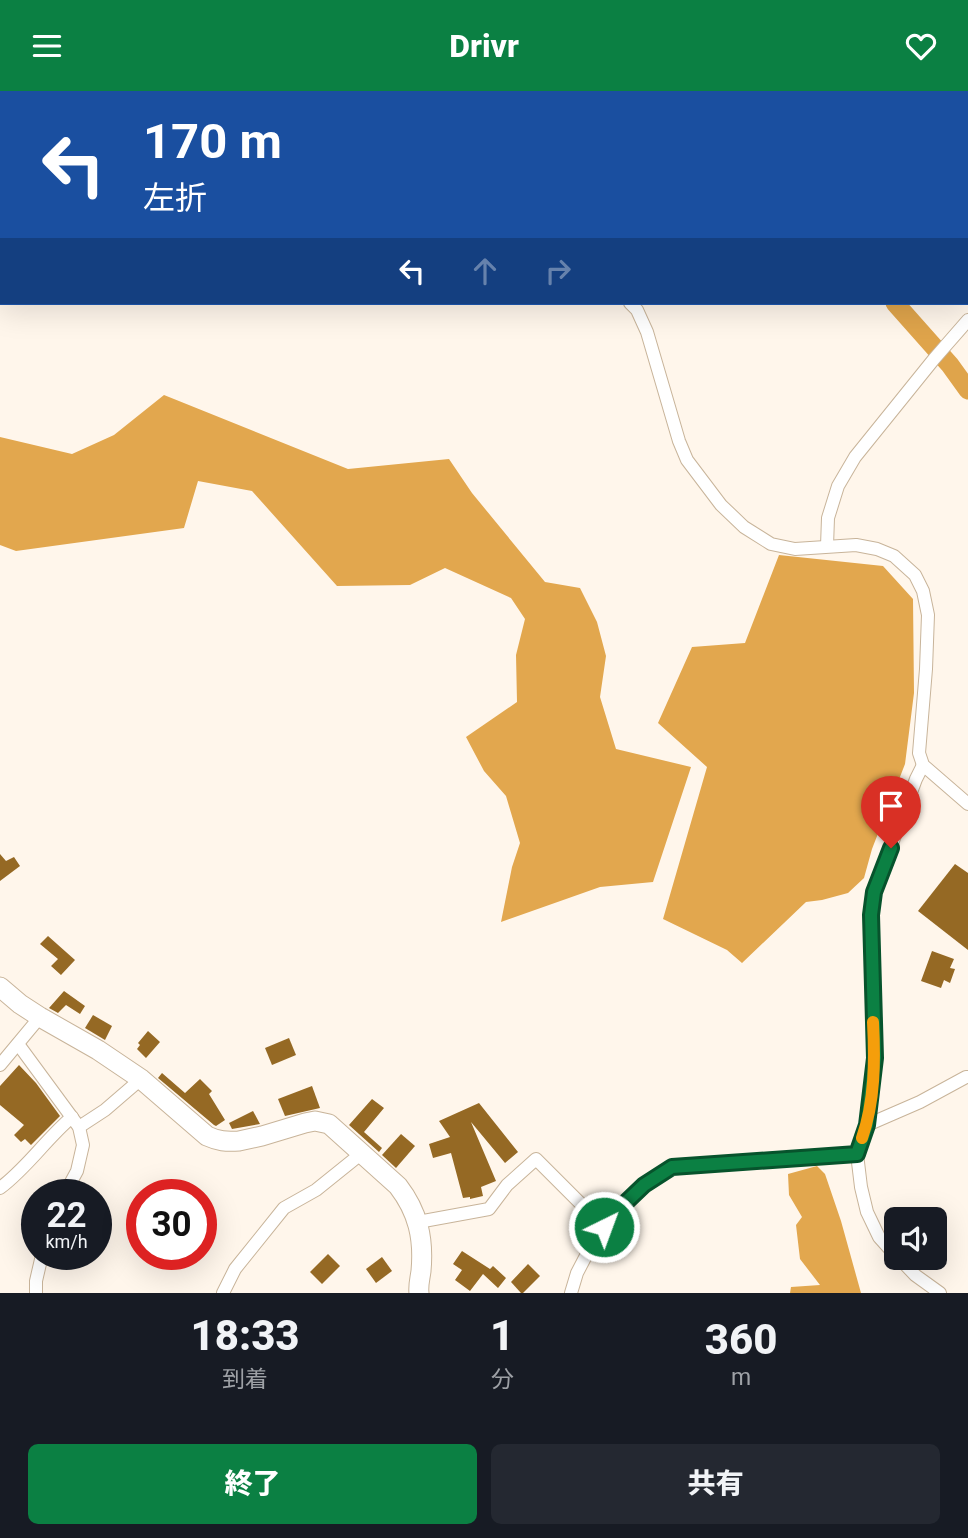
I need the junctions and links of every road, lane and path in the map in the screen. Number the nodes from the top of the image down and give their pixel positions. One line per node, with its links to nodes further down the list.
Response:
1 (632, 305): 3 (street)
2 (968, 320): 3 (street)
3 (827, 546): 4 (street)
4 (923, 765): 5 (street); 13 (street)
5 (968, 804)
6 (0, 987): 7 (main road)
7 (40, 1017): 8 (street); 11 (main road)
8 (18, 1044): 9 (street); 12 (street)
9 (0, 1065)
10 (968, 1077): 13 (street)
11 (141, 1079): 12 (street); 14 (main road)
12 (76, 1122): 16 (street); 17 (street)
13 (867, 1125): 15 (street)
14 (362, 1153): 18 (main road); 25 (street)
15 (857, 1154): 19 (street); 20 (street)
16 (73, 1179)
17 (0, 1188)
18 (418, 1222): 19 (street); 23 (main road)
19 (604, 1227): 26 (street)
20 (884, 1243)
21 (39, 1270): 24 (street)
22 (910, 1270): 27 (street)
23 (417, 1292)
24 (36, 1293)
25 (223, 1293)
26 (571, 1293)
27 (940, 1293)

